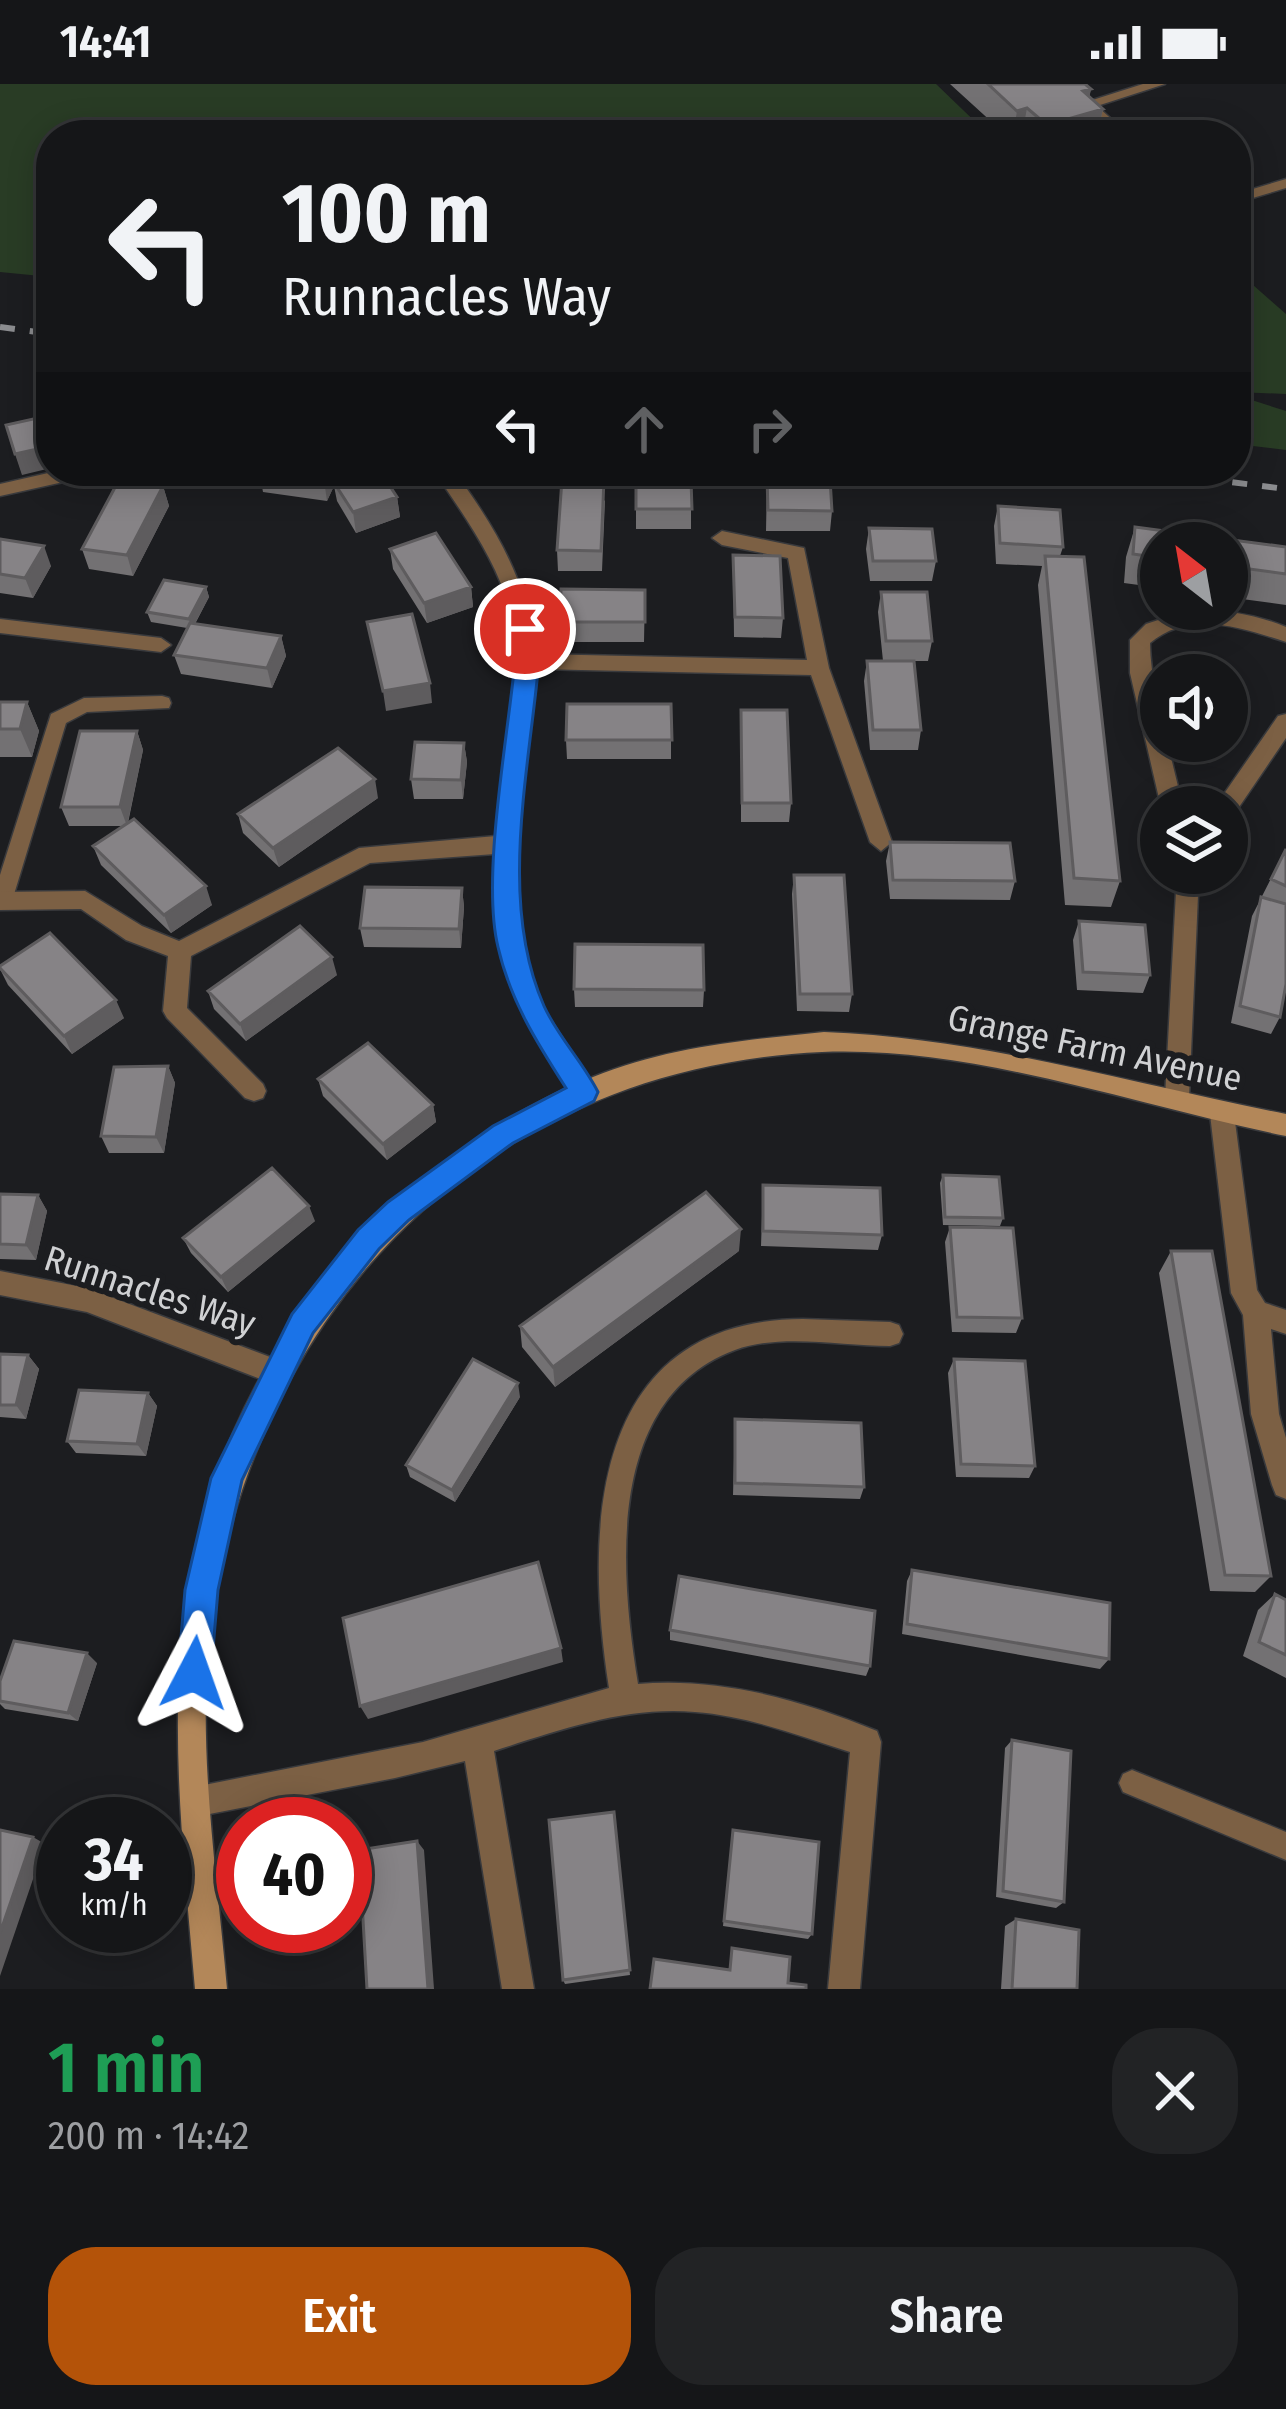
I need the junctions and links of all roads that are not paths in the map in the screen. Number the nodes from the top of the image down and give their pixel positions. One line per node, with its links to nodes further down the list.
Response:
1 (1157, 84): 2 (lane)
2 (1105, 120)
3 (1286, 183): 4 (lane)
4 (1251, 194)
5 (36, 482): 7 (street)
6 (455, 486): 12 (street)
7 (0, 490)
8 (722, 538): 13 (street)
9 (0, 626): 11 (street)
10 (1286, 635): 16 (street)
11 (161, 646)
12 (527, 661): 13 (street); 19 (street)
13 (819, 668): 18 (street)
14 (162, 703): 21 (lane)
15 (1286, 722): 17 (street)
16 (1167, 786)
17 (1242, 786)
18 (881, 842)
19 (508, 844): 22 (street); 24 (street)
20 (1187, 894): 25 (street)
21 (1, 901): 22 (street)
22 (180, 951): 23 (street)
23 (254, 1091)
24 (584, 1092): 25 (street, Grange Farm Avenue); 32 (street, Grange Farm Avenue)
25 (1177, 1098): 26 (street, Grange Farm Avenue)
26 (1222, 1114): 27 (street, Grange Farm Avenue); 29 (street)
27 (1286, 1125)
28 (0, 1282): 32 (street, Runnacles Way)
29 (1256, 1312): 30 (street); 33 (street)
30 (1286, 1322)
31 (890, 1334): 34 (street)
32 (276, 1372): 37 (street, Grange Farm Avenue)
33 (1286, 1484)
34 (626, 1700): 35 (street); 41 (street)
35 (477, 1742): 37 (street); 40 (street)
36 (1132, 1784): 38 (lane)
37 (199, 1801): 39 (street, Grange Farm Avenue)
38 (1286, 1846)
39 (211, 1989)
40 (518, 1989)
41 (844, 1989)

